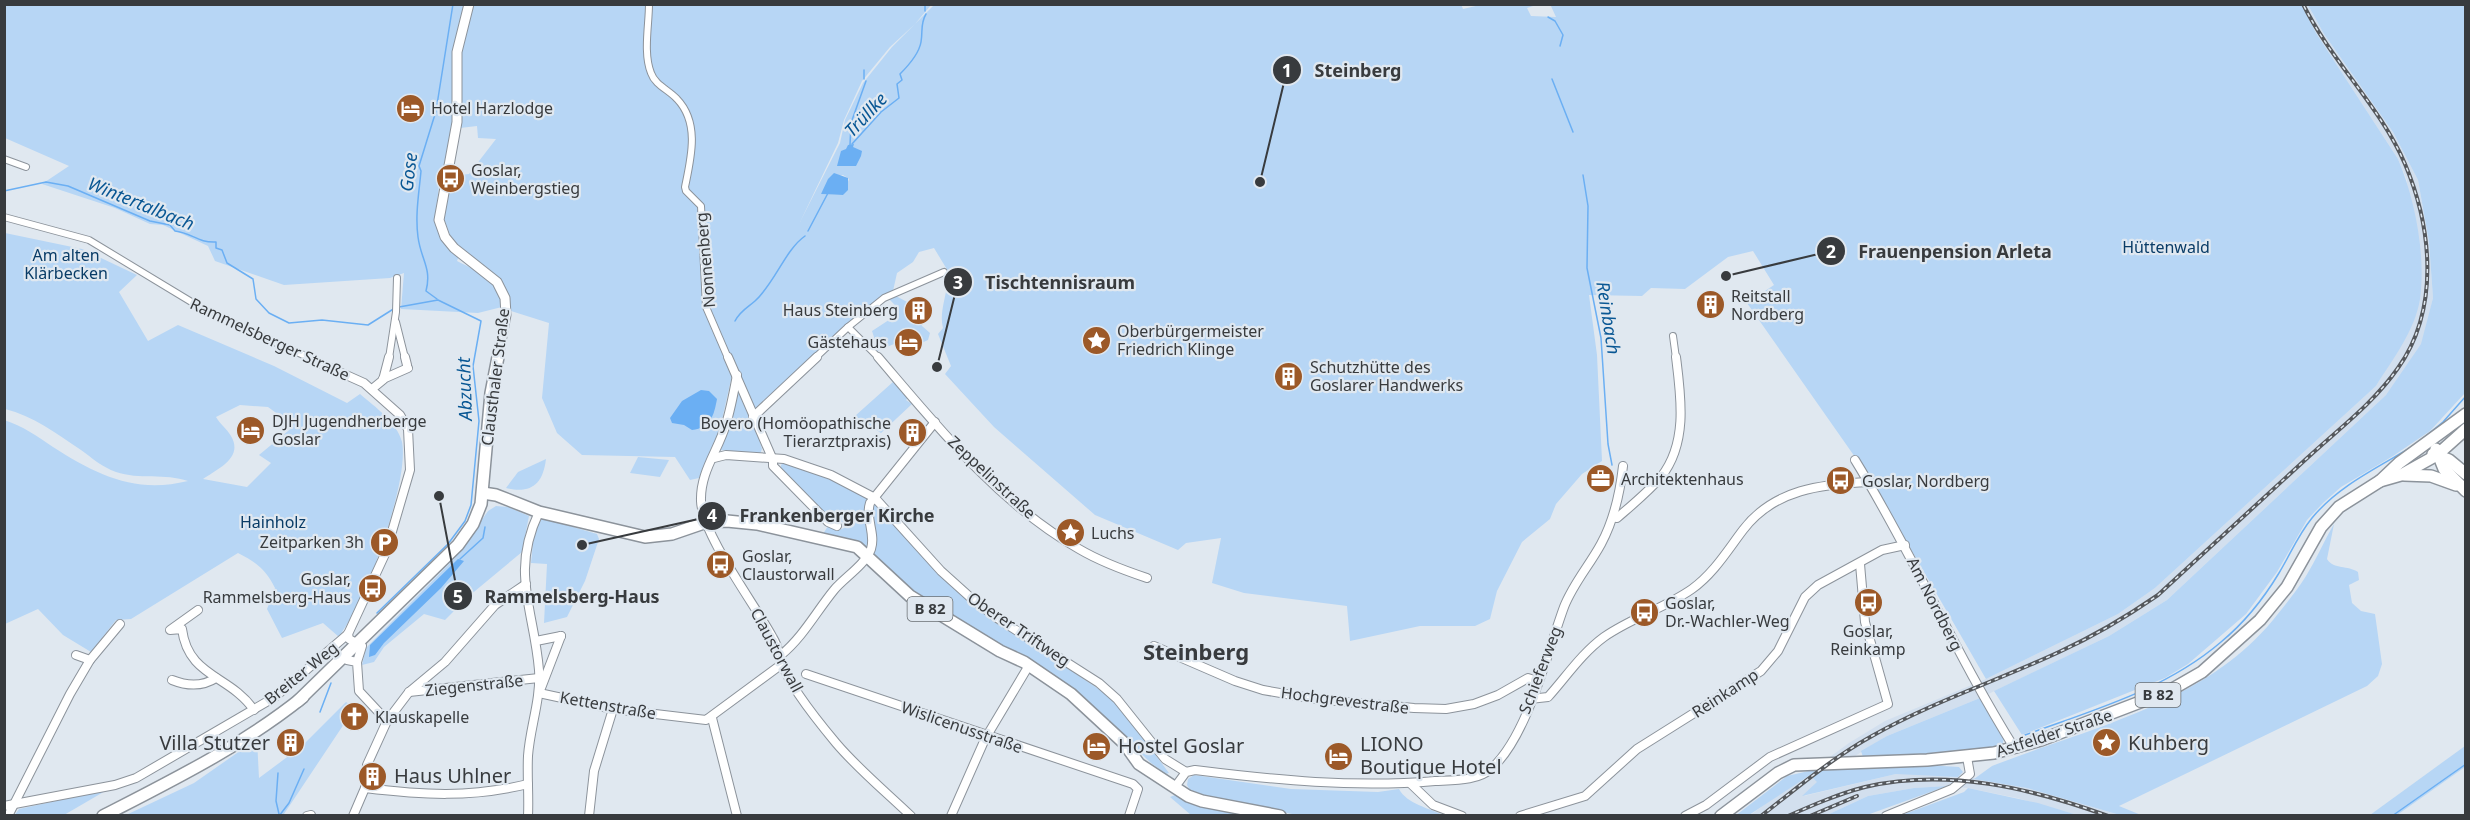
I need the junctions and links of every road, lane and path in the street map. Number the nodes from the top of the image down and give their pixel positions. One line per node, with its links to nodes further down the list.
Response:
1 (469, 4): 30 (main road, Clausthaler Straße)
2 (649, 4): 11 (street, Nonnenberg)
3 (4, 159): 4 (street)
4 (26, 167)
5 (4, 217): 13 (street, Rammelsberger Straße)
6 (944, 272): 9 (street)
7 (397, 278): 8 (street)
8 (396, 312): 12 (street); 12 (street)
9 (848, 327): 15 (street); 16 (street, Zeppelinstraße)
10 (1673, 336): 35 (street)
11 (737, 375): 15 (street, Nonnenberg); 21 (street)
12 (383, 380): 13 (street)
13 (372, 389): 45 (street, Rammelsberger Straße)
14 (2466, 414): 18 (main road, B 82)
15 (753, 417): 22 (street, Nonnenberg)
16 (935, 422): 31 (street, Zeppelinstraße); 41 (street, Zeppelinstraße)
17 (2466, 429): 20 (main road, B 82)
18 (2442, 436): 19 (main road, B 82); 20 (main road)
19 (2416, 453): 20 (main road); 27 (main road, B 82)
20 (2437, 455): 25 (main road); 26 (main road, B 82); 29 (main road, B 82)
21 (714, 458): 22 (street, Oberer Triftweg); 36 (street, Claustorwall)
22 (773, 460): 31 (street, Oberer Triftweg); 37 (street, Nonnenberg)
23 (1855, 460): 28 (street, Am Nordberg)
24 (1623, 466): 35 (street, Schieferweg)
25 (2466, 474)
26 (2401, 475): 27 (main road, B 82); 29 (main road, B 82)
27 (2380, 481): 69 (main road, Astfelder Straße / B 82)
28 (1870, 482): 38 (street, Am Nordberg); 62 (street)
29 (2464, 490)
30 (482, 495): 32 (main road); 34 (main road, Clausthaler Straße)
31 (875, 498): 39 (street, Zeppelinstraße); 71 (street, Oberer Triftweg)
32 (503, 500): 33 (main road, B 82); 34 (main road)
33 (539, 512): 36 (main road, B 82); 42 (street)
34 (477, 516): 47 (main road, Clausthaler Straße)
35 (1613, 517): 59 (street, Schieferweg)
36 (707, 522): 39 (main road, B 82); 50 (street, Claustorwall)
37 (837, 526)
38 (1905, 545): 40 (street, Reinkamp); 69 (street, Am Nordberg)
39 (867, 555): 50 (street); 54 (main road, B 82)
40 (1860, 564): 89 (street, Reinkamp); 90 (street)
41 (1147, 578)
42 (526, 584): 46 (street); 60 (street)
43 (198, 610): 56 (street)
44 (120, 624): 51 (street)
45 (348, 634): 47 (street, Breiter Weg); 64 (street, Breiter Weg)
46 (536, 641): 57 (street); 61 (street)
47 (363, 642): 52 (main road, Clausthaler Straße); 63 (main road, Clausthaler Straße)
48 (1154, 646): 59 (street, Hochgrevestraße)
49 (76, 655): 51 (street)
50 (781, 655): 53 (street, Claustorwall)
51 (90, 660): 76 (street)
52 (352, 661): 63 (main road, Clausthaler Straße); 67 (street)
53 (782, 664): 66 (street); 84 (street, Claustorwall)
54 (1028, 667): 68 (street); 74 (main road, B 82)
55 (806, 674): 68 (street, Wislicenusstraße)
56 (216, 678): 58 (street); 64 (street)
57 (539, 678): 60 (street, Ziegenstraße); 61 (street)
58 (172, 681)
59 (1538, 681): 62 (street, Schieferweg)
60 (409, 692): 67 (street)
61 (539, 693): 65 (street, Kettenstraße); 72 (street)
62 (1530, 699): 73 (street, Schieferweg)
63 (298, 701): 79 (main road, Clausthaler Straße)
64 (254, 710): 76 (street, Breiter Weg)
65 (613, 710): 66 (street, Kettenstraße); 82 (street)
66 (712, 718): 83 (street)
67 (387, 721): 75 (street)
68 (985, 735): 85 (street); 86 (street, Wislicenusstraße)
69 (2015, 749): 70 (main road, Astfelder Straße / B 82)
70 (1967, 758): 91 (main road, Astfelder Straße / B 82); 92 (street)
71 (1186, 772): 73 (street, Schieferweg); 74 (street)
72 (528, 784): 75 (street); 81 (street)
73 (1411, 784): 88 (street)
74 (1174, 787): 87 (main road, B 82)
75 (365, 788): 80 (street)
76 (16, 804): 77 (street, Breiter Weg); 78 (street)
77 (4, 806)
78 (8, 816)
79 (103, 816)
80 (353, 816)
81 (528, 816)
82 (589, 816)
83 (737, 816)
84 (911, 816)
85 (951, 816)
86 (1129, 816)
87 (1280, 816)
88 (1461, 816)
89 (1520, 816)
90 (1685, 816)
91 (1721, 816)
92 (1886, 816)

